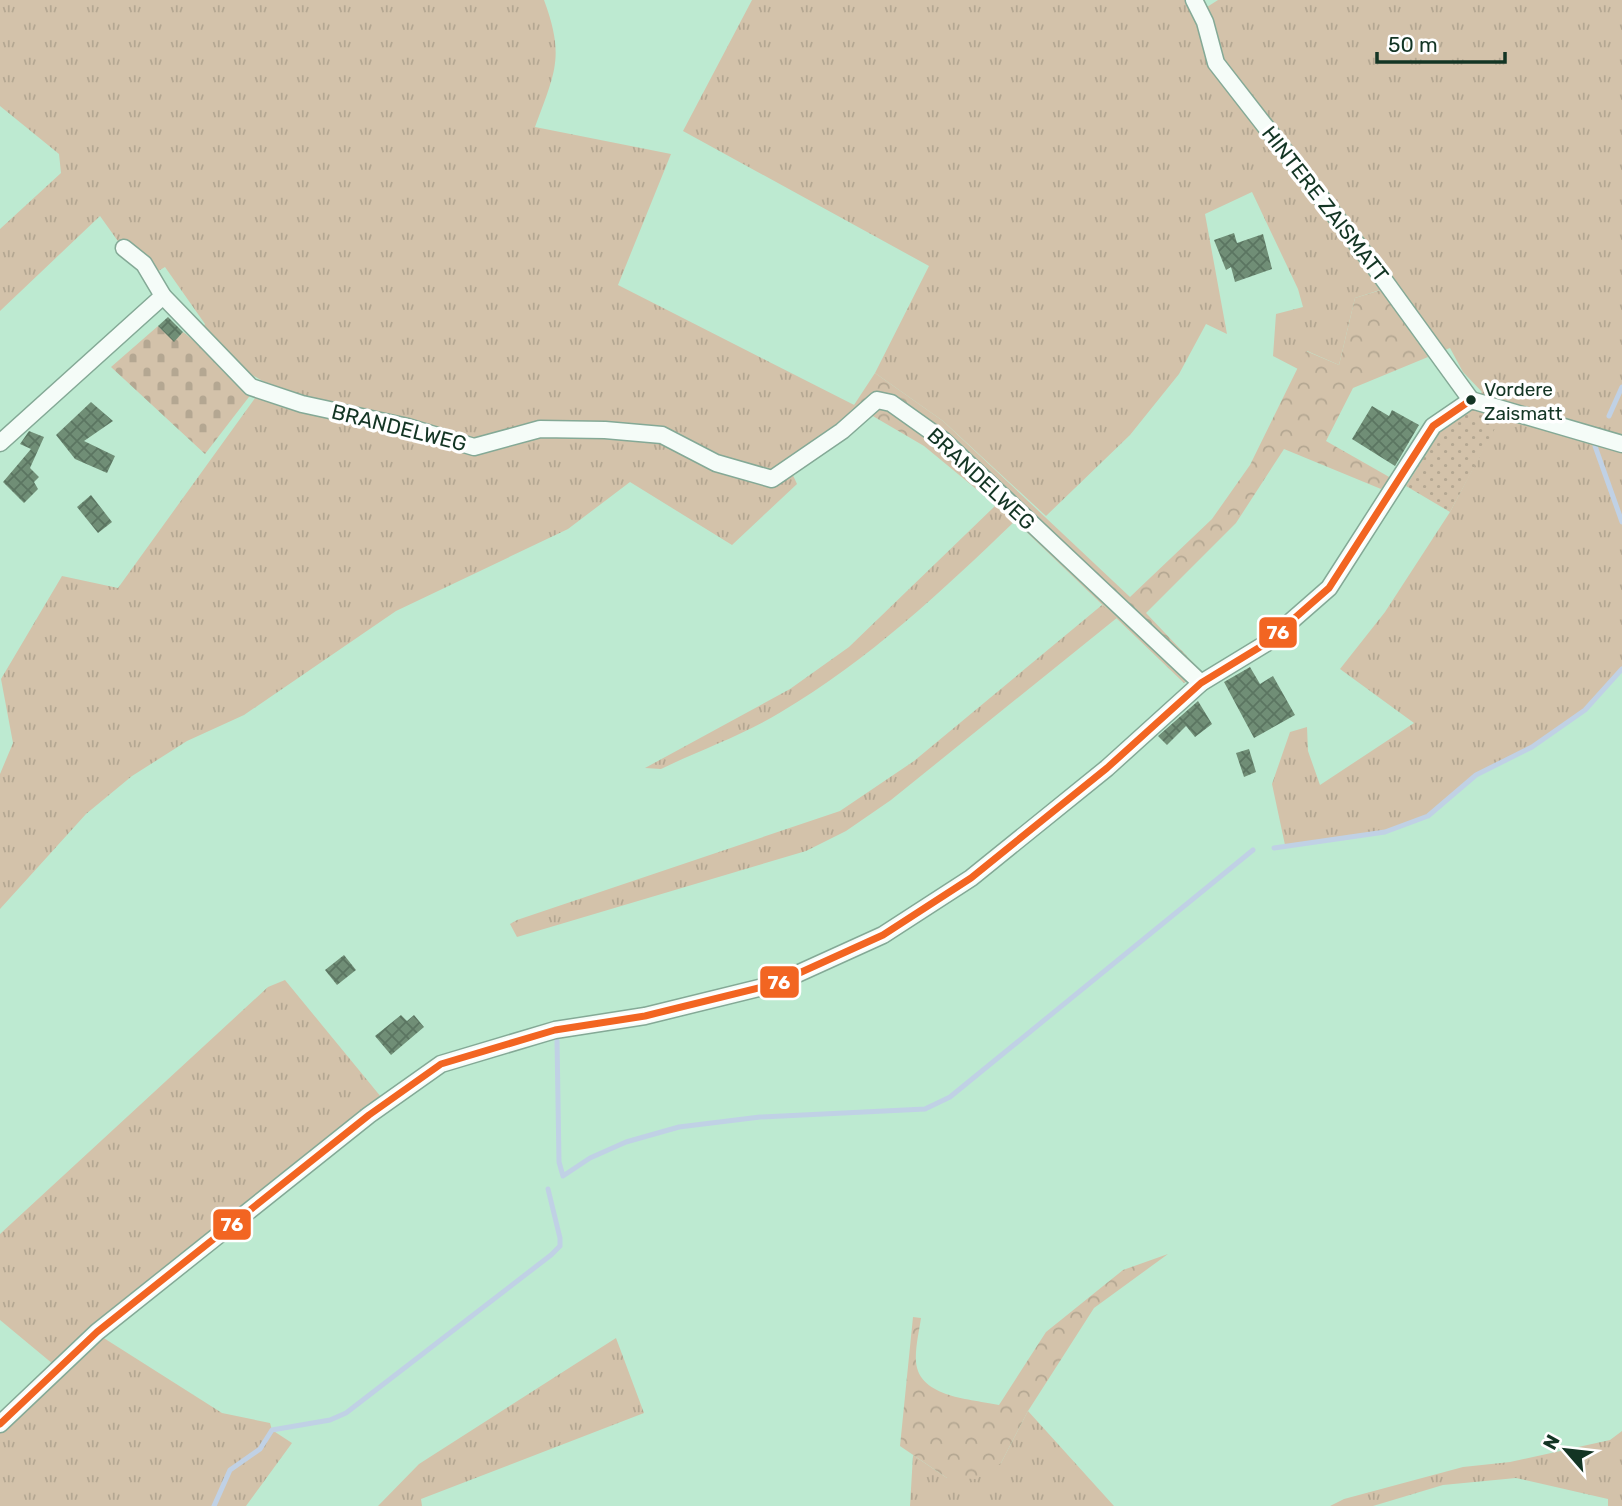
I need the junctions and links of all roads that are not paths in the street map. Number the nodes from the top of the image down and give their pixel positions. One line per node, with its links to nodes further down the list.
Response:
1 (1194, 0): 4 (street, HINTERE ZAISMATT)
2 (124, 248): 3 (street, BRANDELWEG)
3 (163, 296): 5 (street); 7 (street, BRANDELWEG)
4 (1471, 400): 6 (street); 7 (street)
5 (0, 443)
6 (1622, 444)
7 (1201, 683): 8 (street)
8 (0, 1424)

